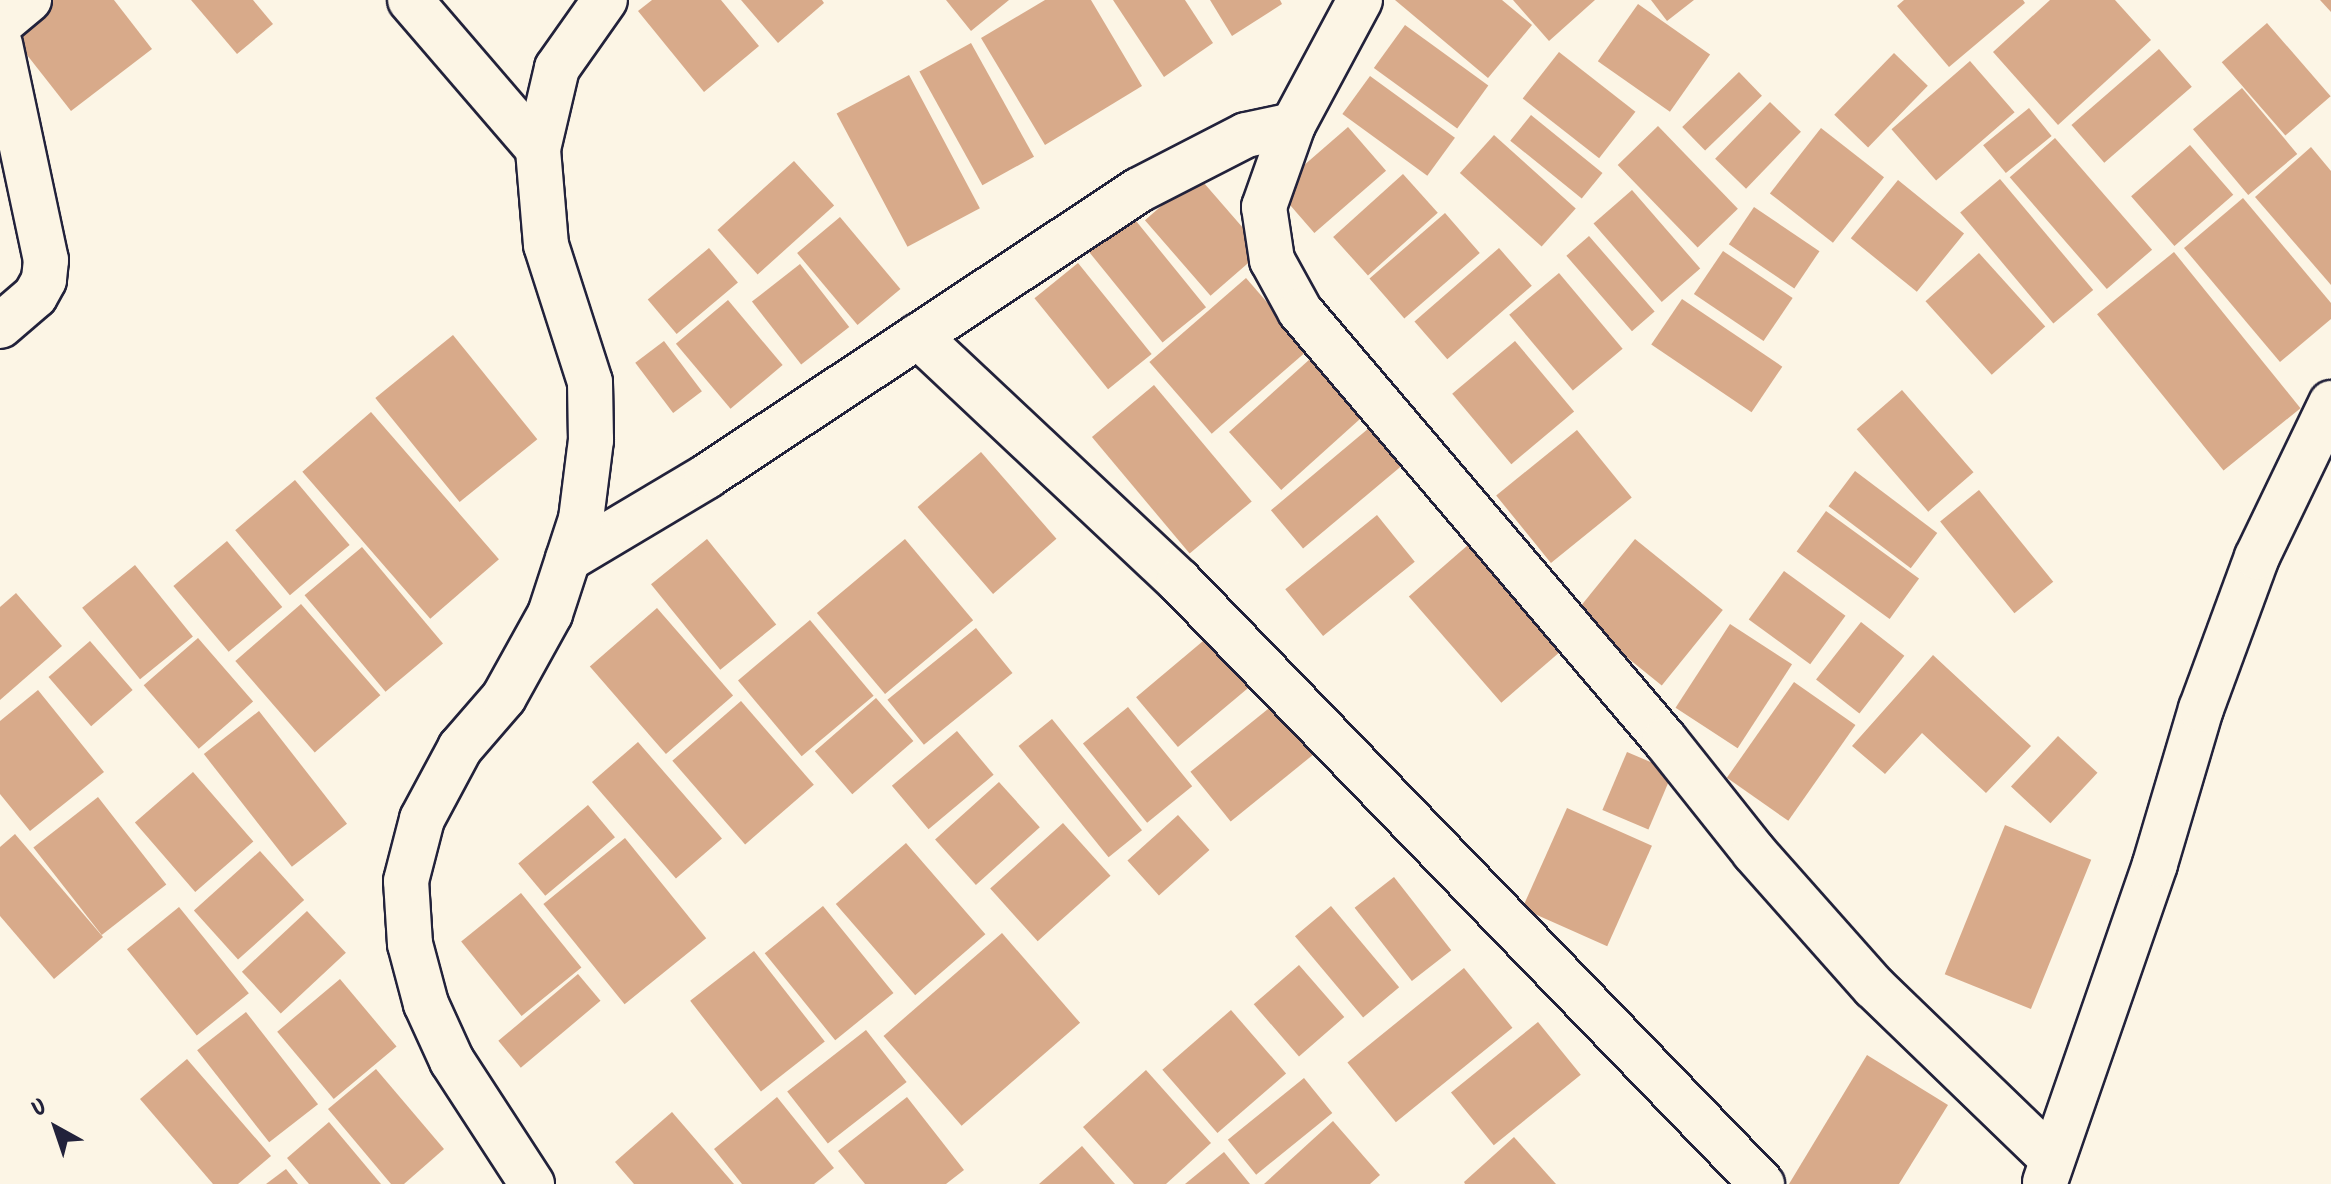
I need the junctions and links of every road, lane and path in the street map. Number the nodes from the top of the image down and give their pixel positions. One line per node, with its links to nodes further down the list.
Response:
1 (29, 0): 5 (street)
2 (410, 0): 8 (street)
3 (605, 0): 8 (street)
4 (1360, 0): 7 (street)
5 (0, 24)
6 (0, 44): 9 (street)
7 (1293, 125): 10 (street); 13 (street)
8 (538, 149): 12 (street)
9 (0, 326)
10 (918, 336): 12 (street); 15 (street)
11 (2331, 403): 13 (street)
12 (568, 559): 14 (street)
13 (2048, 1171)
14 (532, 1184)
15 (1762, 1184)

